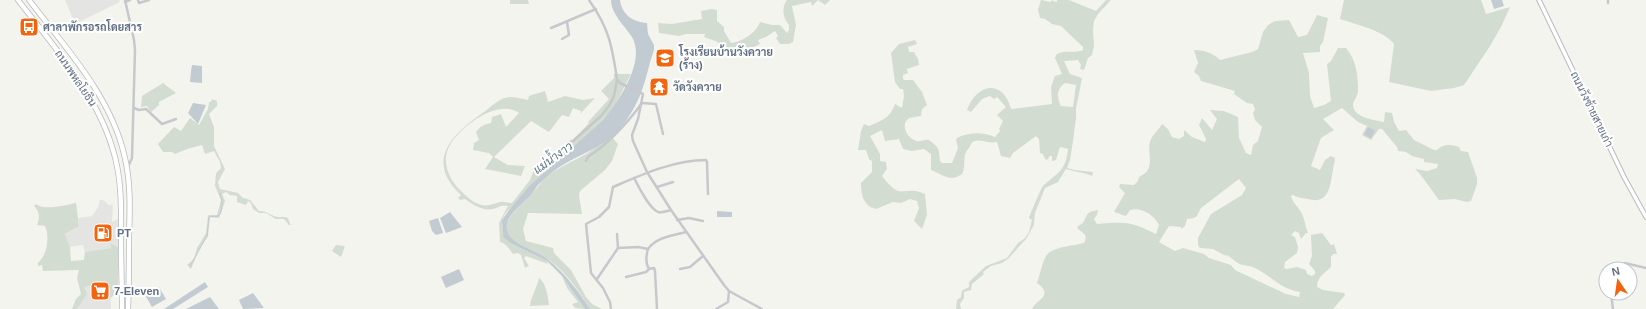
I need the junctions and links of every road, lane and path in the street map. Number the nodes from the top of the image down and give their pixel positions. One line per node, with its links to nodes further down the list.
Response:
1 (14, 0): 9 (street)
2 (30, 0): 21 (highway, ถนนพหลโยธิน)
3 (130, 0): 8 (street)
4 (138, 0): 5 (street)
5 (149, 0)
6 (590, 0): 10 (street)
7 (1539, 0): 28 (main road, ถนนวังซ้ายสายเก่า)
8 (125, 1): 16 (street)
9 (20, 2): 41 (highway, ถนนพหลโยธิน)
10 (596, 9): 11 (street); 14 (street)
11 (567, 22): 12 (street); 13 (street)
12 (551, 28)
13 (562, 39)
14 (617, 79): 15 (street); 19 (street)
15 (642, 103): 18 (street); 20 (street); 22 (street)
16 (134, 108): 17 (street); 21 (street)
17 (176, 119)
18 (663, 134)
19 (567, 143)
20 (586, 161)
21 (127, 169): 42 (highway, ถนนพหลโยธิน)
22 (647, 172): 23 (street); 25 (street); 26 (street)
23 (634, 178): 27 (street); 39 (street)
24 (673, 182): 25 (street)
25 (657, 187): 27 (street)
26 (708, 194)
27 (671, 210): 29 (street)
28 (1646, 217)
29 (677, 220): 30 (street); 31 (street)
30 (703, 221)
31 (686, 232): 34 (street); 35 (street)
32 (616, 234): 33 (street)
33 (618, 248): 34 (street); 39 (street)
34 (648, 249): 36 (street)
35 (703, 256): 37 (street); 40 (street)
36 (649, 269): 38 (street); 44 (street)
37 (680, 269)
38 (626, 277)
39 (597, 278): 43 (street)
40 (729, 291): 45 (street); 46 (street)
41 (122, 309)
42 (128, 309)
43 (611, 309)
44 (657, 309)
45 (716, 309)
46 (762, 309)

